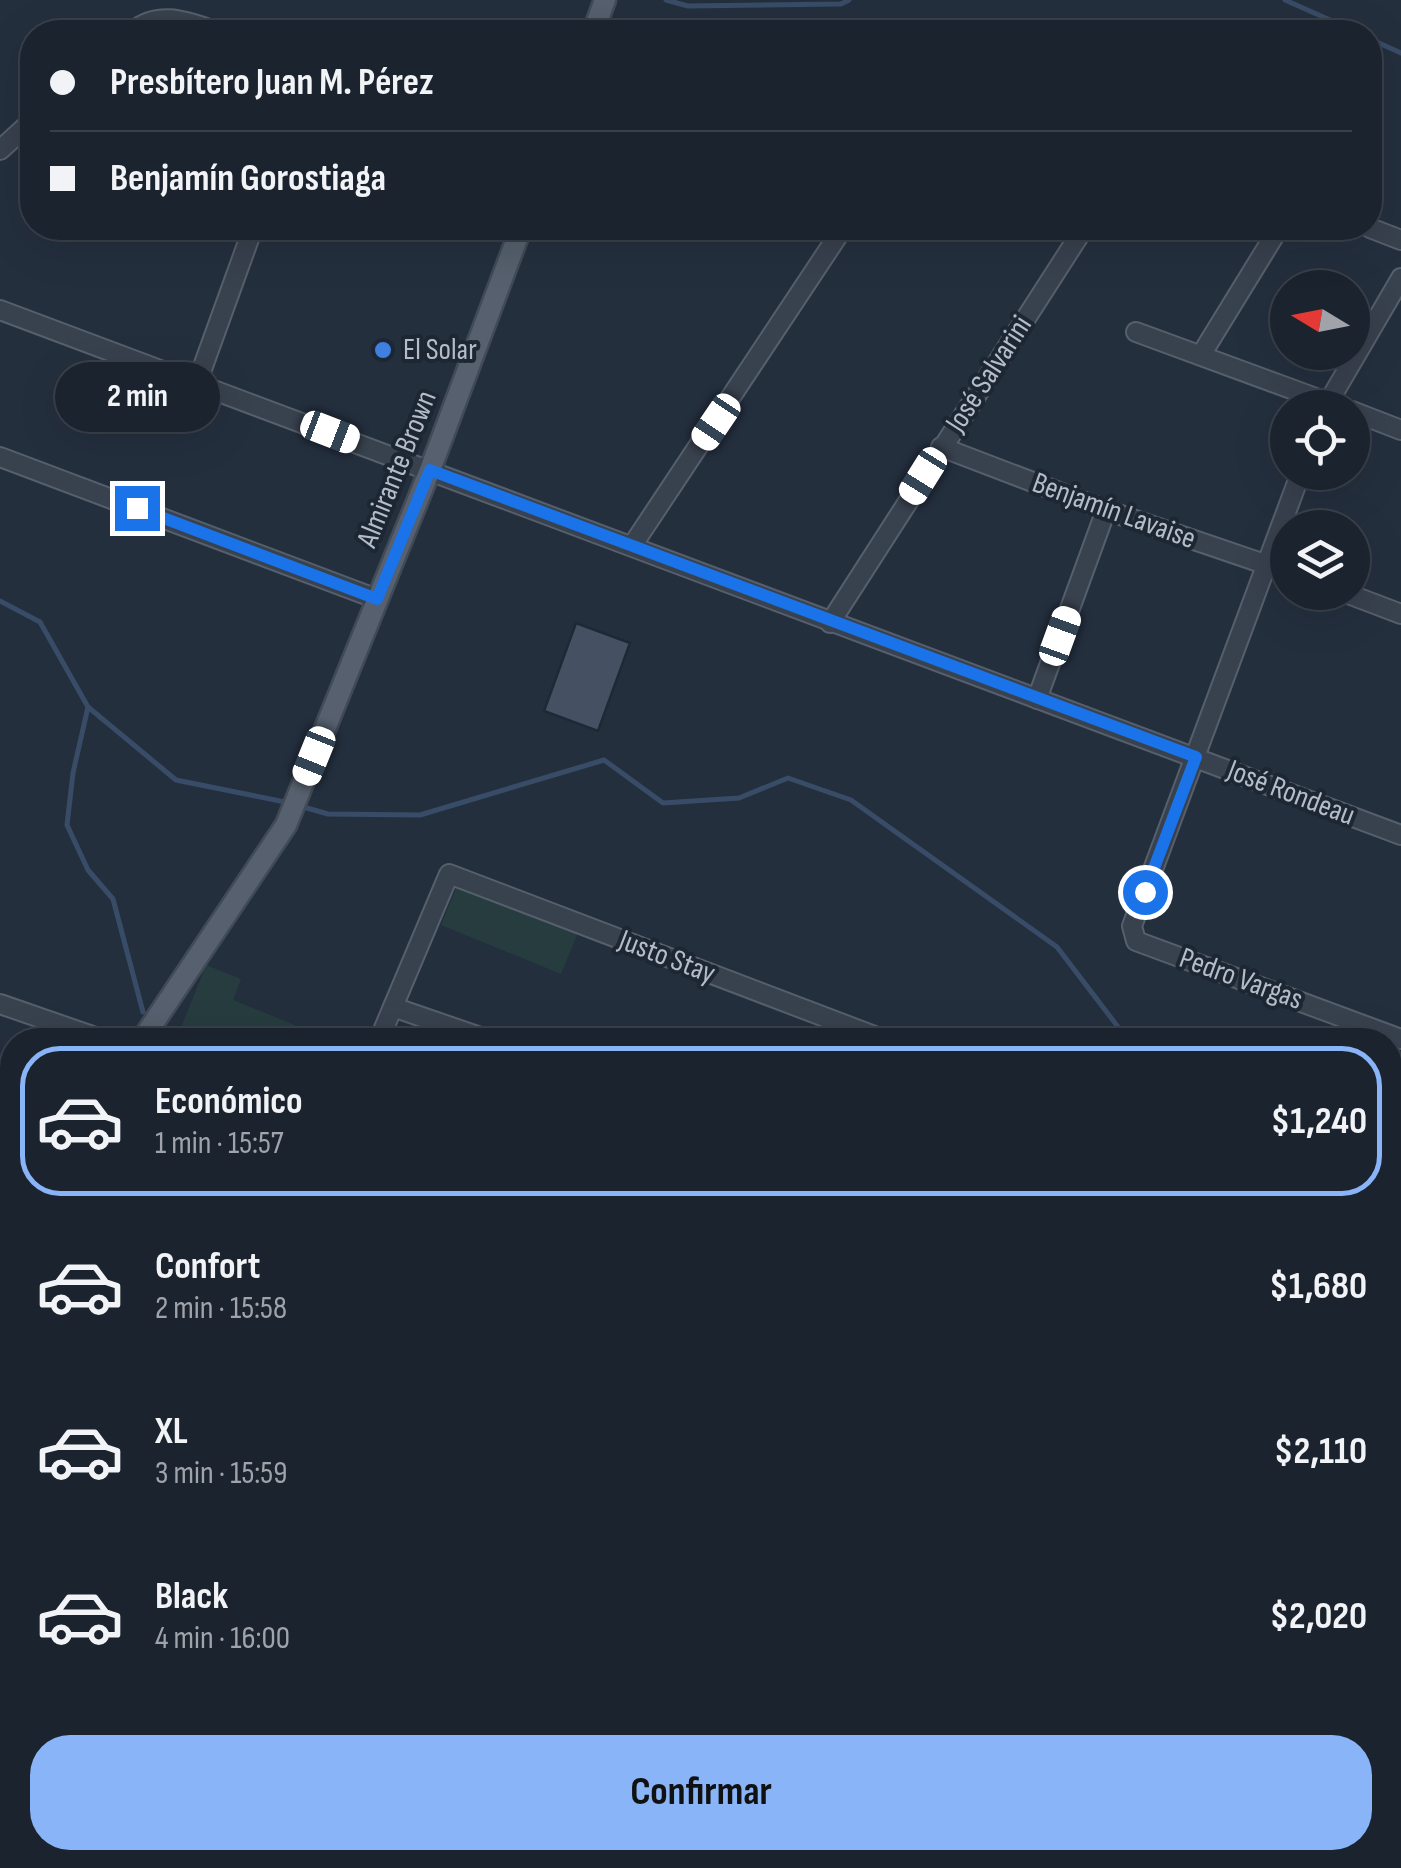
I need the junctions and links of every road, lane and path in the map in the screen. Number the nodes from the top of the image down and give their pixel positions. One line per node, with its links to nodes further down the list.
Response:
1 (160, 20): 2 (street)
2 (184, 20)
3 (20, 132): 4 (street)
4 (0, 150)
5 (249, 240): 14 (street)
6 (516, 240): 21 (main road, Almirante Brown)
7 (838, 240): 24 (street)
8 (1076, 240): 19 (street, José Salvarini)
9 (1273, 240): 13 (street)
10 (1401, 278): 16 (street)
11 (0, 310): 14 (street, José Rondeau)
12 (1136, 332): 13 (street)
13 (1202, 354): 15 (street)
14 (197, 383): 21 (street, José Rondeau)
15 (1292, 390)
16 (1341, 390)
17 (1370, 418): 18 (street)
18 (1401, 430)
19 (941, 447): 23 (street, Benjamín Lavaise); 30 (street, José Salvarini)
20 (0, 457): 27 (street)
21 (430, 470): 24 (street, José Rondeau); 27 (main road, Almirante Brown)
22 (1294, 490): 25 (street)
23 (1106, 510): 25 (street, Benjamín Lavaise); 31 (street)
24 (632, 546): 30 (street, José Rondeau)
25 (1267, 565): 26 (street, Benjamín Lavaise); 32 (street)
26 (1270, 566)
27 (377, 599): 37 (main road, Almirante Brown)
28 (1370, 602): 29 (street)
29 (1401, 614)
30 (830, 622): 31 (street, José Rondeau)
31 (1037, 699): 32 (street, José Rondeau)
32 (1196, 757): 33 (street, José Rondeau); 41 (street, Pedro Vargas)
33 (1401, 835)
34 (0, 1004): 36 (street)
35 (393, 1008): 38 (street); 39 (street); 40 (street, Justo Stay)
36 (69, 1028)
37 (150, 1028)
38 (384, 1028)
39 (453, 1028)
40 (854, 1028)
41 (1371, 1028)

